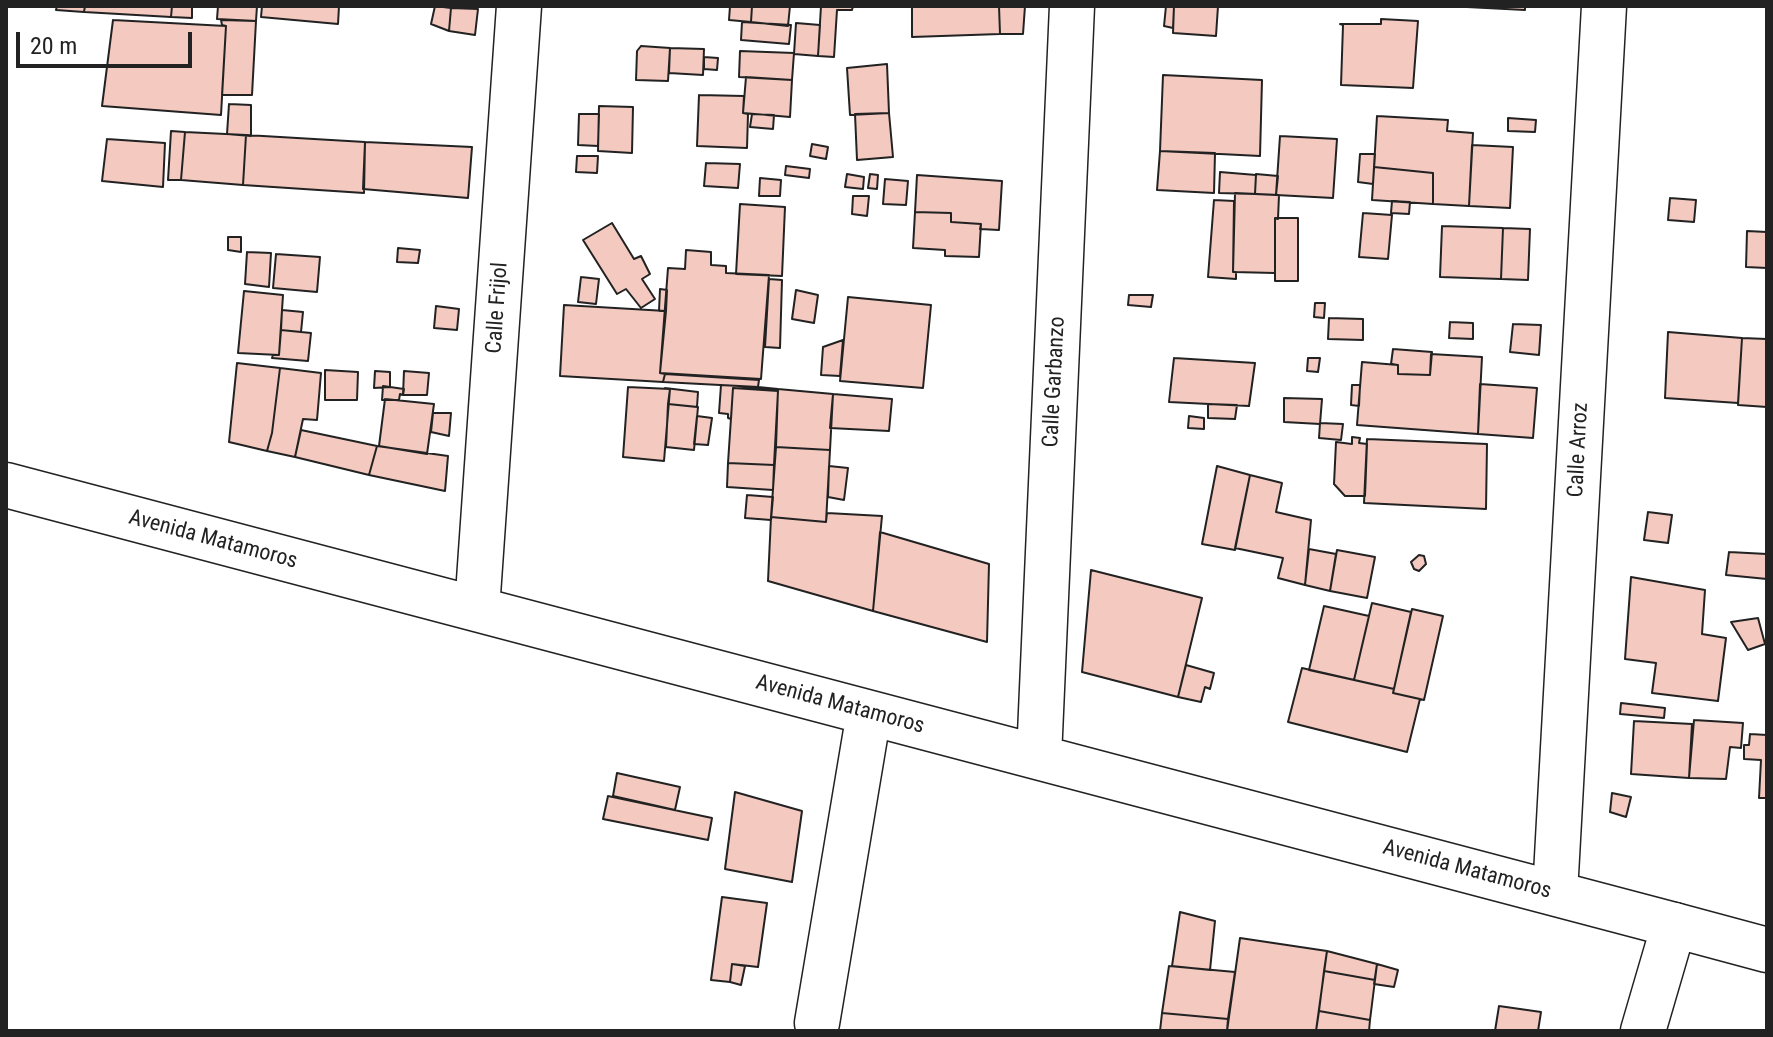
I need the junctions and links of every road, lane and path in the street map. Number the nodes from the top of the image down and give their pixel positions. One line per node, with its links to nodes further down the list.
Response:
1 (519, 6): 5 (street, Calle Frijol)
2 (1072, 6): 7 (street, Calle Garbanzo)
3 (1604, 6): 8 (street, Calle Arroz)
4 (6, 485): 5 (street, Avenida Matamoros)
5 (477, 609): 6 (street, Avenida Matamoros)
6 (869, 713): 7 (street, Avenida Matamoros); 11 (street)
7 (1039, 757): 8 (street, Avenida Matamoros)
8 (1555, 893): 9 (street, Avenida Matamoros)
9 (1674, 925): 10 (street, Avenida Matamoros); 12 (street)
10 (1767, 950)
11 (817, 1023)
12 (1643, 1031)

